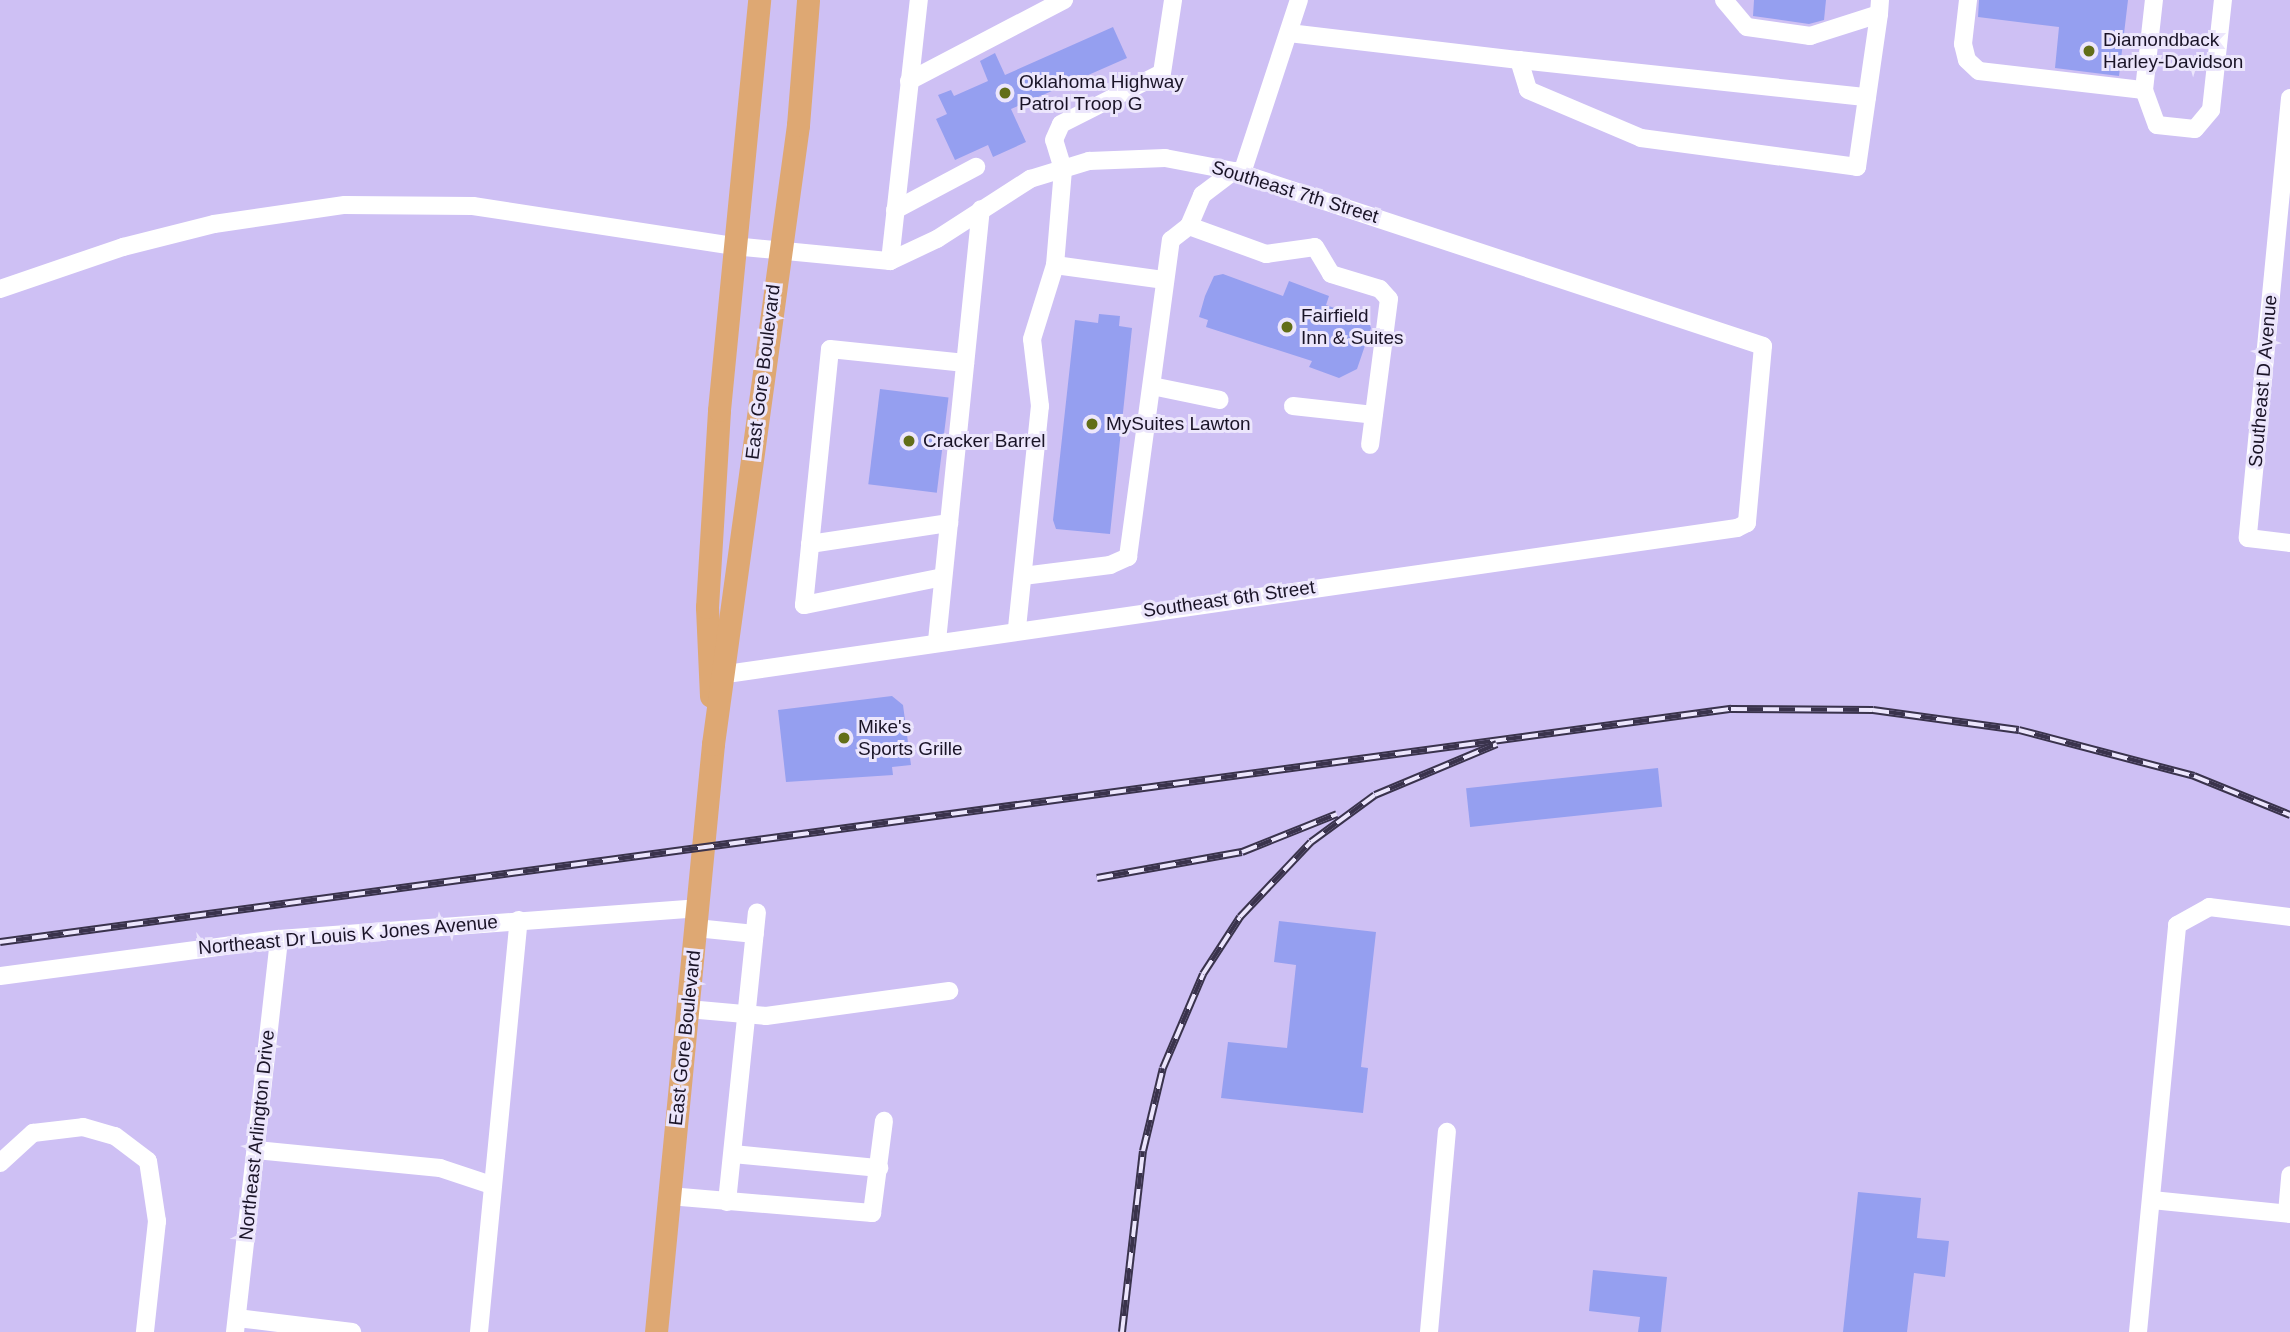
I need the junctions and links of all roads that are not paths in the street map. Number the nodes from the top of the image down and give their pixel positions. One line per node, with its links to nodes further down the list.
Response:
1 (759, 0): 24 (main road, East Gore Boulevard)
2 (808, 0): 25 (main road, East Gore Boulevard)
3 (919, 0): 14 (street)
4 (1064, 0): 14 (street)
5 (1172, 0): 19 (street)
6 (1299, 0): 12 (street)
7 (1724, 0): 11 (street)
8 (1968, 0): 15 (street)
9 (2154, 0): 15 (street)
10 (2223, 0): 15 (street)
11 (1879, 7): 16 (street)
12 (1289, 33): 13 (street); 20 (street)
13 (1519, 60): 16 (street); 16 (street)
14 (909, 81): 22 (street)
15 (2144, 90)
16 (1867, 97)
17 (2290, 98): 38 (street, Southeast D Avenue)
18 (975, 167): 22 (street)
19 (1063, 169): 20 (street, Southeast 7th Street); 21 (street, Southeast 7th Street); 27 (street)
20 (1238, 172): 23 (street); 37 (street, Southeast 7th Street)
21 (981, 209): 26 (street, Southeast 7th Street); 30 (street)
22 (895, 210): 26 (street)
23 (1189, 226): 28 (street); 34 (street)
24 (733, 246): 25 (street); 29 (street); 44 (main road, East Gore Boulevard)
25 (779, 251): 26 (street); 44 (main road, East Gore Boulevard)
26 (890, 261)
27 (1055, 265): 28 (street); 40 (street)
28 (1165, 280): 31 (street)
29 (0, 289)
30 (965, 363): 36 (street); 39 (street)
31 (1152, 386): 32 (street); 40 (street)
32 (1220, 400)
33 (1293, 406): 34 (street)
34 (1374, 415): 35 (street)
35 (1370, 445)
36 (949, 523): 39 (street); 41 (street)
37 (1747, 523): 42 (street, Southeast 6th Street)
38 (2290, 543)
39 (810, 544): 41 (street)
40 (1023, 576): 42 (street)
41 (943, 577): 43 (street)
42 (1017, 628): 43 (street, Southeast 6th Street)
43 (937, 641): 44 (street, Southeast 6th Street)
44 (718, 675): 47 (main road, East Gore Boulevard)
45 (757, 913): 49 (street)
46 (2290, 917): 64 (street)
47 (697, 918): 48 (street, Northeast Dr Louis K Jones Avenue); 49 (street, Northeast Dr Louis K Jones Avenue); 53 (main road, East Gore Boulevard)
48 (519, 920): 50 (street, Northeast Dr Louis K Jones Avenue); 62 (street)
49 (755, 934): 54 (street)
50 (279, 939): 51 (street, Northeast Dr Louis K Jones Avenue); 57 (street, Northeast Arlington Drive)
51 (0, 976)
52 (949, 991): 54 (street)
53 (688, 1009): 54 (street); 63 (main road, East Gore Boulevard)
54 (747, 1016): 58 (street)
55 (884, 1121): 60 (street)
56 (1447, 1132): 72 (street)
57 (256, 1150): 62 (street); 67 (street, Northeast Arlington Drive)
58 (733, 1154): 60 (street); 65 (street)
59 (0, 1163): 68 (street)
60 (879, 1168): 65 (street)
61 (2290, 1175): 66 (street)
62 (491, 1185): 70 (street)
63 (669, 1196): 65 (street); 71 (main road, East Gore Boulevard)
64 (2152, 1200): 66 (street); 73 (street)
65 (727, 1202)
66 (2288, 1213)
67 (236, 1325): 69 (street)
68 (145, 1332)
69 (352, 1332)
70 (479, 1332)
71 (656, 1332)
72 (1429, 1332)
73 (2138, 1332)

